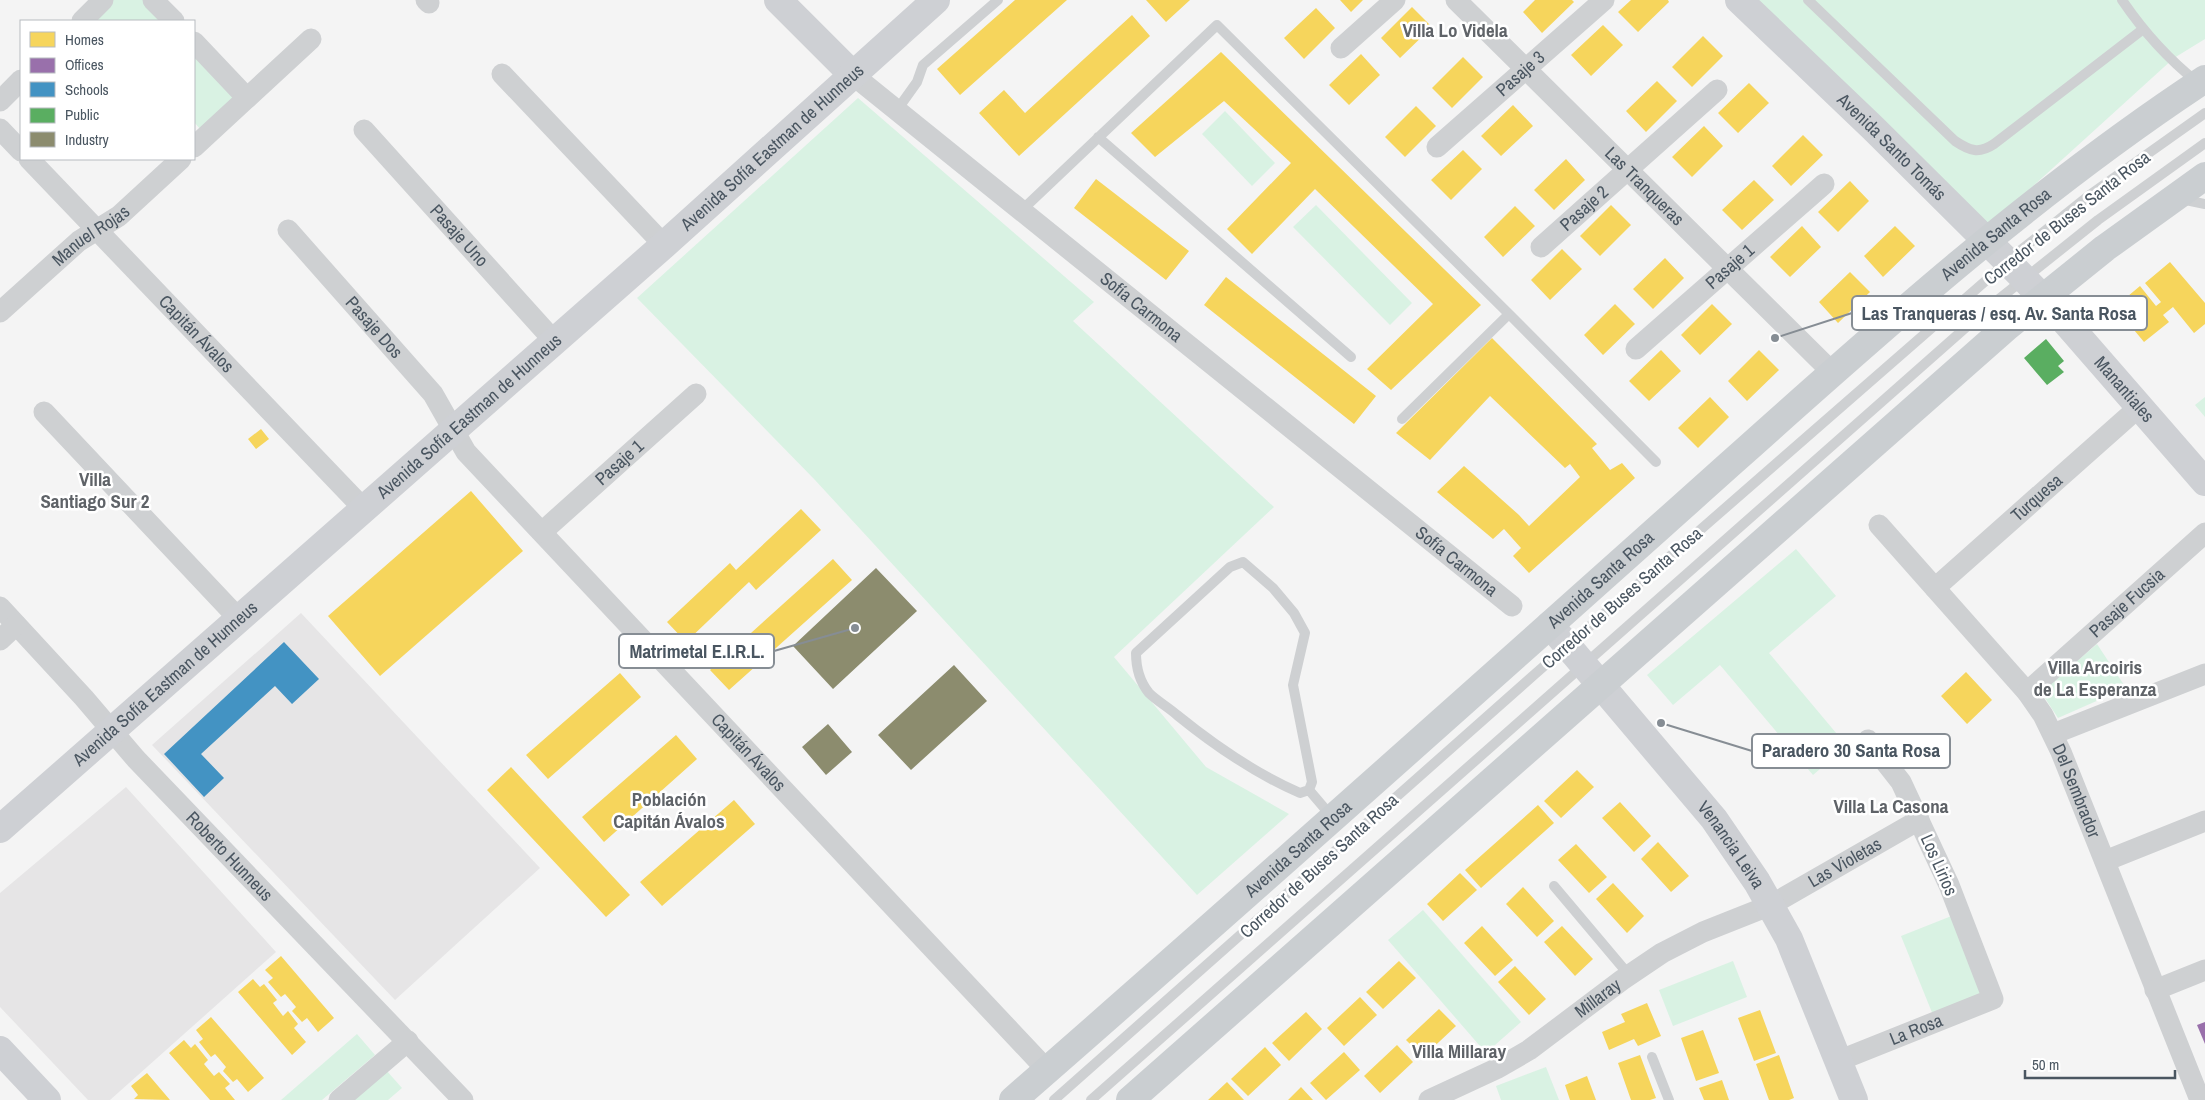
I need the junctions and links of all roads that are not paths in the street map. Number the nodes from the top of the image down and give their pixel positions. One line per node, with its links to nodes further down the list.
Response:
1 (104, 0): 12 (street)
2 (153, 0): 13 (street)
3 (778, 0): 20 (street, Sofía Carmona)
4 (936, 0): 20 (street, Avenida Sofía Eastman de Hunneus)
5 (998, 0): 26 (lane)
6 (1395, 0): 17 (street)
7 (1456, 0): 18 (street, Las Tranqueras)
8 (1604, 0): 18 (street, Pasaje 3)
9 (1739, 0): 45 (street, Avenida Santo Tomás)
10 (1808, 0): 14 (lane)
11 (2122, 0): 14 (lane)
12 (85, 20)
13 (173, 20)
14 (2142, 30): 22 (lane)
15 (311, 39): 24 (street)
16 (195, 43): 24 (street)
17 (1342, 48)
18 (1526, 69): 33 (street, Pasaje 3); 37 (street, Las Tranqueras)
19 (502, 74): 46 (street)
20 (853, 75): 26 (street, Sofía Carmona); 46 (street, Avenida Sofía Eastman de Hunneus)
21 (20, 81): 25 (street)
22 (2202, 81): 45 (main road, Avenida Santa Rosa)
23 (1717, 90): 37 (street, Pasaje 2)
24 (248, 98): 31 (street)
25 (0, 101)
26 (897, 110): 42 (street, Sofía Carmona)
27 (2205, 113): 49 (lane, Corredor de Buses Santa Rosa)
28 (0, 129): 34 (street)
29 (364, 130): 52 (street, Pasaje Uno)
30 (1098, 137): 42 (lane); 51 (lane); 54 (lane)
31 (196, 141)
32 (2205, 143): 49 (lane, Corredor de Buses Santa Rosa)
33 (1437, 147)
34 (20, 150)
35 (30, 160): 44 (street, Capitán Ávalos)
36 (180, 160): 44 (street, Manuel Rojas)
37 (1628, 169): 47 (street, Pasaje 2); 48 (street, Las Tranqueras)
38 (2205, 176): 40 (main road)
39 (1824, 184): 48 (street, Pasaje 1)
40 (2173, 198): 41 (lane); 49 (main road)
41 (2205, 204)
42 (1022, 210): 68 (street, Sofía Carmona)
43 (288, 230): 60 (street, Pasaje Dos)
44 (98, 231): 50 (street, Manuel Rojas); 63 (street, Capitán Ávalos)
45 (1987, 241): 49 (street, Avenida Santo Tomás); 55 (main road, Avenida Santa Rosa)
46 (664, 245): 52 (street, Avenida Sofía Eastman de Hunneus)
47 (1541, 247)
48 (1728, 268): 53 (street, Pasaje 1); 55 (street, Las Tranqueras)
49 (2024, 279): 57 (street, Manantiales); 74 (main road); 74 (lane, Corredor de Buses Santa Rosa)
50 (0, 312)
51 (1510, 314): 59 (lane); 61 (lane)
52 (554, 342): 60 (street, Avenida Sofía Eastman de Hunneus)
53 (1636, 349)
54 (1351, 357)
55 (1834, 373): 72 (main road, Avenida Santa Rosa)
56 (696, 394): 65 (street, Pasaje 1)
57 (2139, 407): 62 (street, Manantiales); 67 (street, Turquesa)
58 (44, 412): 70 (street)
59 (1402, 420)
60 (453, 431): 63 (street, Avenida Sofía Eastman de Hunneus); 65 (street, Capitán Ávalos)
61 (1656, 462)
62 (2205, 482)
63 (364, 509): 70 (street, Avenida Sofía Eastman de Hunneus)
64 (1879, 525): 67 (street, Del Sembrador)
65 (542, 532): 96 (street, Capitán Ávalos)
66 (2205, 533): 76 (street, Pasaje Fucsia)
67 (1935, 588): 76 (street, Del Sembrador)
68 (1512, 606)
69 (0, 607): 71 (street, Roberto Hunneus)
70 (239, 619): 77 (street, Avenida Sofía Eastman de Hunneus)
71 (16, 624): 73 (street); 77 (street, Roberto Hunneus)
72 (1550, 625): 74 (street, Venancia Leiva); 81 (main road, Avenida Santa Rosa)
73 (0, 640)
74 (1584, 664): 87 (street, Venancia Leiva); 97 (main road); 102 (lane, Corredor de Buses Santa Rosa); 103 (lane, Corredor de Buses Santa Rosa)
75 (2205, 674): 78 (street)
76 (2026, 692): 78 (street, Del Sembrador)
77 (112, 731): 84 (street, Avenida Sofía Eastman de Hunneus); 92 (street, Roberto Hunneus)
78 (2053, 734): 85 (street, Del Sembrador)
79 (1868, 740): 82 (street, Los Lirios)
80 (1308, 790): 80 (lane); 81 (lane)
81 (1333, 818): 96 (main road, Avenida Santa Rosa)
82 (1919, 820): 87 (street, Las Violetas); 91 (street, Los Lirios)
83 (2205, 821): 85 (street)
84 (0, 829)
85 (2104, 861): 90 (street, Del Sembrador)
86 (1554, 886): 89 (lane)
87 (1771, 905): 89 (street, Millaray); 95 (street, Venancia Leiva)
88 (2205, 970): 90 (street)
89 (1629, 975): 104 (street, Millaray)
90 (2155, 990): 107 (street, Del Sembrador)
91 (1993, 999): 95 (street, La Rosa)
92 (408, 1041): 99 (street); 100 (street, Roberto Hunneus)
93 (0, 1050): 98 (street)
94 (1652, 1057): 105 (lane)
95 (1838, 1061): 106 (street, Venancia Leiva)
96 (1047, 1070): 101 (main road, Avenida Santa Rosa)
97 (1133, 1099)
98 (47, 1100)
99 (339, 1100)
100 (463, 1100)
101 (1013, 1100)
102 (1054, 1100)
103 (1091, 1100)
104 (1429, 1100)
105 (1669, 1100)
106 (1854, 1100)
107 (2200, 1100)

